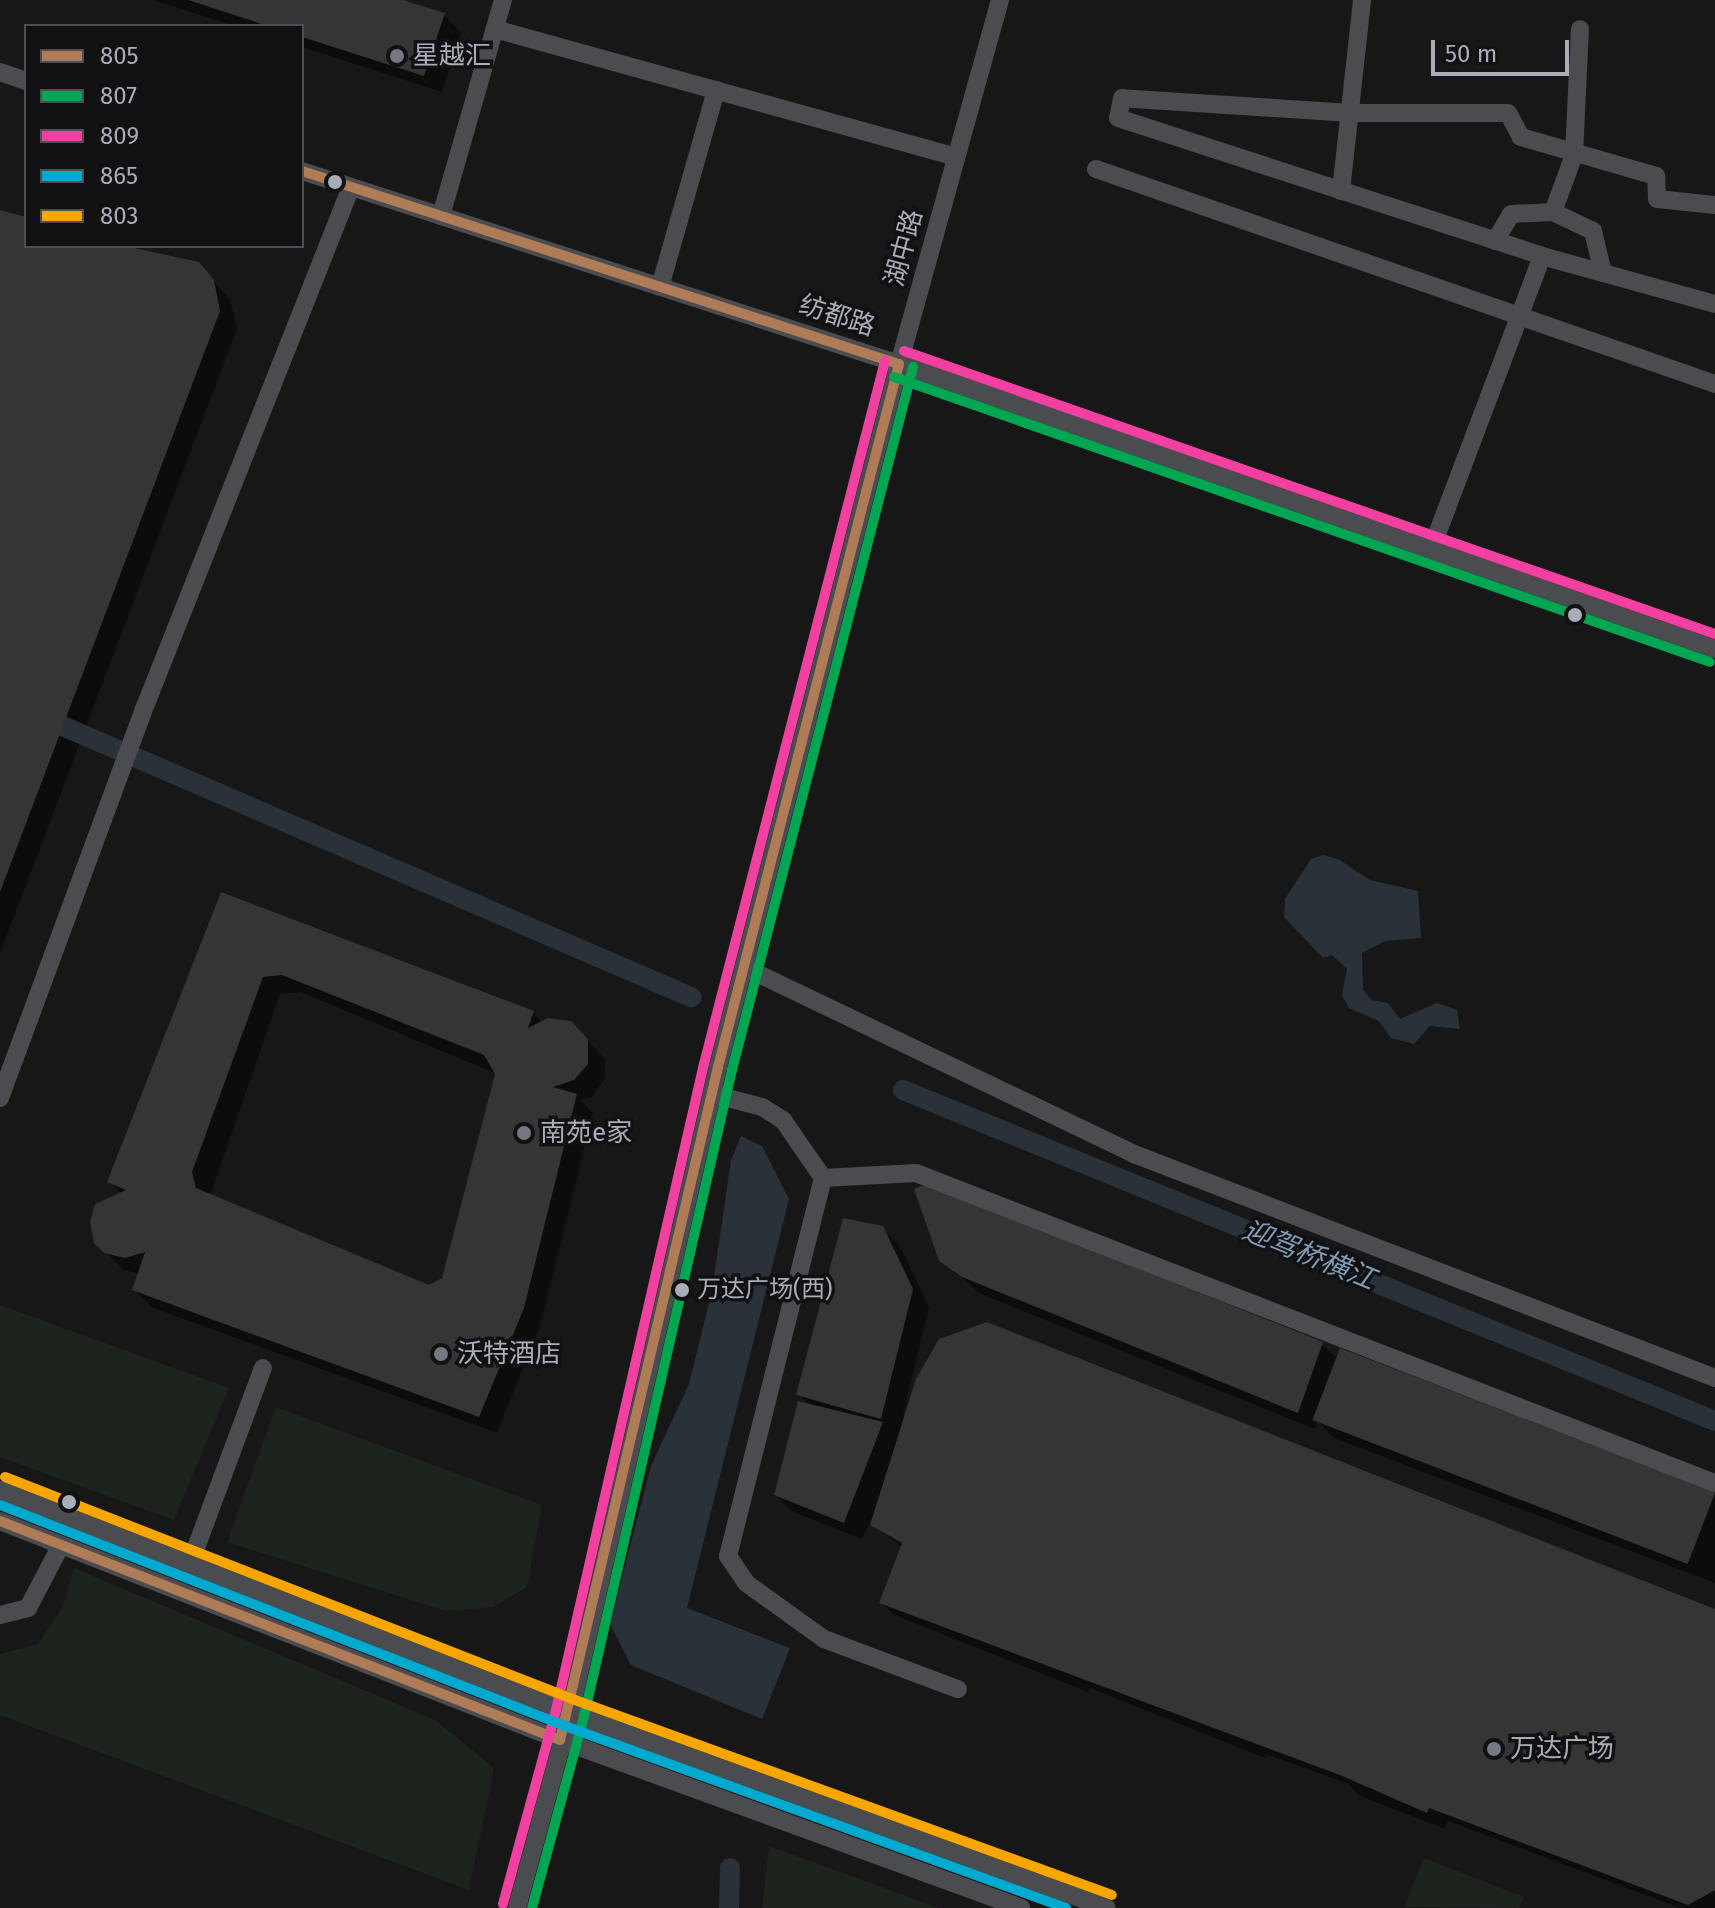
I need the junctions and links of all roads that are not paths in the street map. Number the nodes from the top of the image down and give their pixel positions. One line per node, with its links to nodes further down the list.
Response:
1 (503, 0): 4 (street)
2 (1000, 0): 11 (street, 湖中路)
3 (1362, 0): 9 (street)
4 (495, 29): 8 (street); 18 (street)
5 (1580, 29): 10 (street)
6 (2, 75): 7 (street)
7 (24, 80)
8 (716, 90): 11 (street); 22 (street)
9 (1351, 113): 10 (street); 15 (street); 15 (street)
10 (1574, 155): 16 (street); 17 (street)
11 (956, 157): 25 (street, 湖中路)
12 (1096, 169): 24 (street)
13 (304, 172): 14 (street, 纺都路)
14 (351, 187): 18 (street, 纺都路); 31 (street)
15 (1341, 191): 19 (street)
16 (1715, 205)
17 (1553, 212): 19 (street); 21 (street)
18 (441, 216): 22 (street, 纺都路)
19 (1495, 241): 20 (street)
20 (1542, 256): 21 (street); 24 (street)
21 (1603, 273): 23 (street)
22 (660, 287): 25 (street, 纺都路)
23 (1715, 304)
24 (1519, 319): 26 (street); 27 (street)
25 (899, 364): 27 (street, 纺都路); 29 (street, 湖中路)
26 (1715, 384)
27 (1431, 550): 28 (street, 纺都路)
28 (1715, 649)
29 (744, 967): 30 (street, 湖中路); 34 (street)
30 (712, 1094): 32 (street); 42 (street, 湖中路)
31 (0, 1098)
32 (823, 1178): 35 (street); 41 (street)
33 (263, 1368): 39 (street)
34 (1715, 1378)
35 (1715, 1483)
36 (0, 1490): 39 (street)
37 (0, 1521): 38 (street)
38 (61, 1545): 40 (street); 43 (street)
39 (190, 1564): 42 (street)
40 (0, 1615)
41 (958, 1689)
42 (570, 1713): 43 (street, 湖中路); 46 (street)
43 (560, 1740): 44 (street, 湖中路); 45 (street)
44 (517, 1908)
45 (1021, 1908)
46 (1107, 1908)

